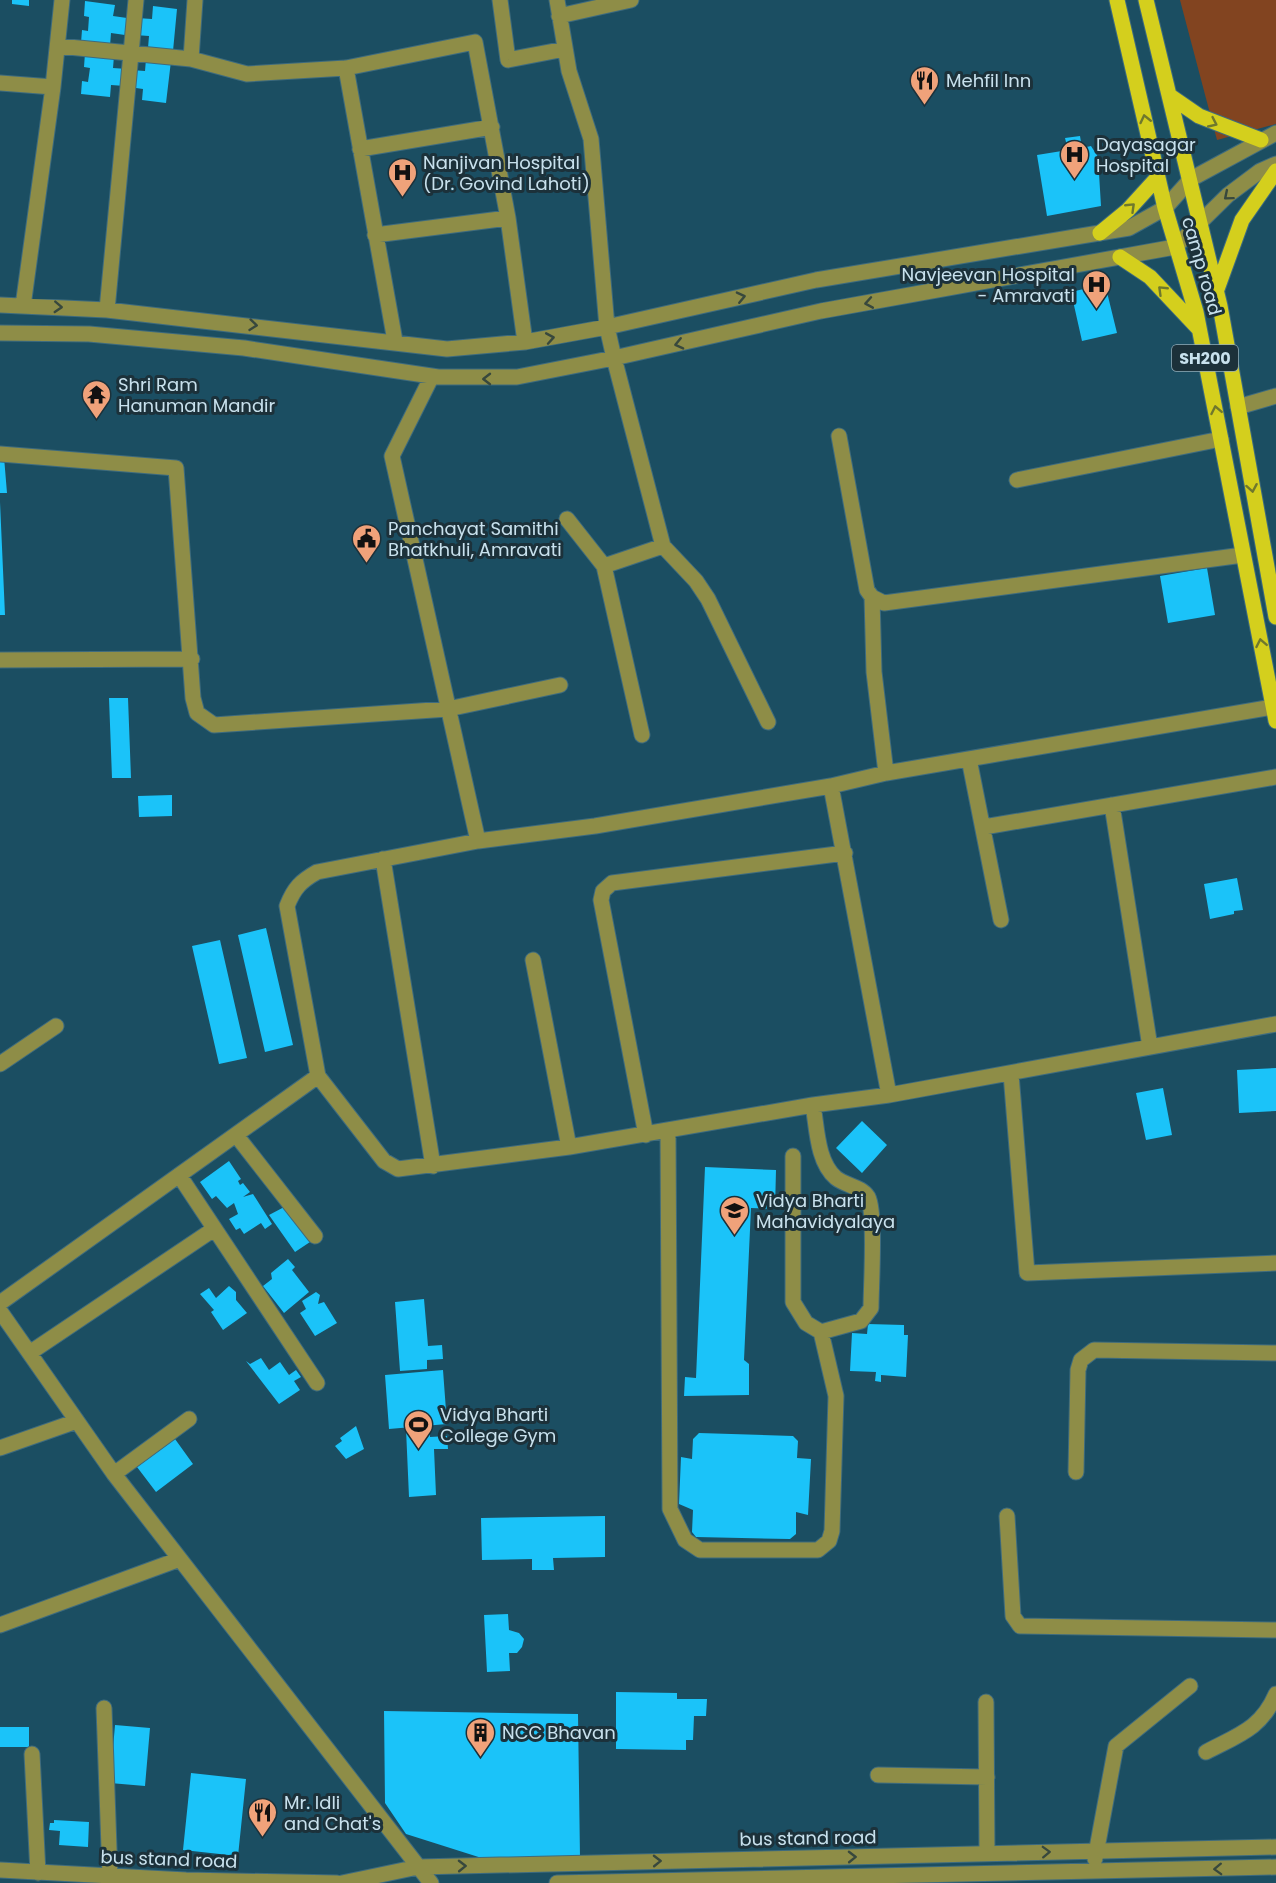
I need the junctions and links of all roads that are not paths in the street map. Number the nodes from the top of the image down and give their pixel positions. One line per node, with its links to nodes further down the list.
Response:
1 (62, 0): 10 (street)
2 (136, 0): 12 (street)
3 (195, 0): 13 (street)
4 (500, 0): 11 (street)
5 (557, 0): 9 (street)
6 (631, 0): 9 (street)
7 (1117, 0): 24 (main road, camp road / SH200, one-way to 7)
8 (1146, 0): 17 (main road, camp road / SH200)
9 (560, 16): 11 (street)
10 (58, 46): 12 (street); 16 (street)
11 (565, 49): 37 (street)
12 (131, 53): 13 (street); 36 (street)
13 (191, 59): 14 (street)
14 (346, 68): 18 (street); 21 (street)
15 (0, 83): 16 (street)
16 (53, 87): 35 (street)
17 (1170, 96): 20 (main road, one-way to 20); 25 (main road, camp road / SH200)
18 (492, 127): 21 (street); 27 (street)
19 (1276, 133): 20 (street)
20 (1260, 140): 25 (street)
21 (360, 149): 30 (street)
22 (1276, 164): 28 (street, one-way to 28)
23 (1276, 171): 33 (main road)
24 (1158, 177): 26 (main road, camp road / SH200); 29 (main road, one-way to 24)
25 (1191, 179): 26 (street); 28 (main road, camp road / SH200)
26 (1165, 208): 29 (street); 31 (main road, camp road / SH200)
27 (508, 218): 30 (street); 41 (street)
28 (1198, 223): 31 (street); 33 (main road, camp road / SH200)
29 (1100, 233): 37 (street, one-way to 29)
30 (375, 235): 40 (street)
31 (1175, 247): 32 (street); 38 (main road, camp road / SH200)
32 (1120, 257): 38 (main road, one-way to 32); 42 (street, one-way to 42)
33 (1216, 292): 45 (main road, camp road / SH200)
34 (0, 305): 35 (street)
35 (23, 306): 36 (street, one-way to 36)
36 (107, 310): 40 (street, one-way to 40)
37 (607, 327): 41 (street, one-way to 37); 42 (street)
38 (1199, 329): 47 (main road, camp road / SH200, one-way to 38)
39 (0, 333): 43 (street)
40 (395, 341): 41 (street)
41 (525, 342)
42 (614, 358): 43 (street, one-way to 43); 51 (street)
43 (432, 376): 59 (street)
44 (1276, 396): 45 (street)
45 (1238, 407): 55 (main road, camp road / SH200, one-way to 55)
46 (839, 436): 54 (street)
47 (1221, 439): 49 (street); 52 (main road, camp road / SH200)
48 (0, 454): 56 (street)
49 (1017, 480)
50 (567, 519): 53 (street)
51 (663, 546): 53 (street); 61 (street)
52 (1243, 555): 54 (street); 60 (main road, camp road / SH200, one-way to 52)
53 (604, 566): 62 (street)
54 (872, 597): 64 (street)
55 (1276, 617)
56 (192, 659): 57 (street); 59 (street)
57 (0, 660)
58 (560, 685): 59 (street)
59 (448, 709): 69 (street)
60 (1275, 714): 63 (street)
61 (768, 722)
62 (642, 735)
63 (969, 759): 64 (street); 68 (street)
64 (886, 773): 66 (street)
65 (1276, 777): 67 (street)
66 (831, 786): 69 (street); 70 (street)
67 (1112, 805): 68 (street); 76 (street)
68 (984, 827): 72 (street)
69 (478, 841): 71 (street)
70 (845, 853): 80 (street); 83 (street)
71 (383, 859): 79 (street); 87 (street)
72 (1001, 920)
73 (533, 960): 85 (street)
74 (1276, 1024): 76 (street)
75 (56, 1026): 77 (street)
76 (1150, 1047): 78 (street)
77 (0, 1064)
78 (1011, 1074): 80 (street); 91 (street)
79 (318, 1076): 84 (street); 87 (street)
80 (889, 1095): 81 (street)
81 (813, 1105): 82 (street); 94 (street)
82 (668, 1131): 83 (street); 94 (street)
83 (646, 1134): 85 (street)
84 (236, 1135): 88 (street); 90 (street)
85 (569, 1147): 87 (street)
86 (793, 1156): 94 (street)
87 (433, 1166)
88 (179, 1175): 89 (street); 92 (street)
89 (214, 1228): 95 (street); 97 (street)
90 (315, 1236)
91 (1276, 1263)
92 (0, 1302)
93 (2, 1318): 95 (street)
94 (821, 1332)
95 (31, 1352): 99 (street)
96 (1276, 1353): 101 (street)
97 (317, 1383)
98 (189, 1419): 102 (street)
99 (77, 1421): 100 (street); 102 (street)
100 (0, 1448)
101 (1076, 1472)
102 (114, 1474): 104 (street)
103 (1007, 1516): 106 (street)
104 (180, 1559): 105 (street); 119 (street)
105 (0, 1625)
106 (1276, 1630)
107 (1190, 1686): 116 (street)
108 (1276, 1694): 111 (street)
109 (986, 1702): 114 (street)
110 (104, 1708): 123 (street)
111 (1206, 1752)
112 (32, 1754): 122 (street)
113 (878, 1775): 114 (street)
114 (987, 1777): 117 (street)
115 (1276, 1847): 116 (street, bus stand road)
116 (1097, 1850): 117 (street, bus stand road, one-way to 116); 124 (street)
117 (987, 1853): 118 (street, bus stand road, one-way to 117)
118 (817, 1858): 119 (street, bus stand road, one-way to 118); 125 (street)
119 (418, 1867): 128 (street, bus stand road); 129 (street)
120 (1276, 1867): 124 (street, bus stand road, one-way to 124)
121 (0, 1870): 122 (street, bus stand road)
122 (38, 1873): 123 (street, bus stand road)
123 (110, 1876): 127 (street, bus stand road)
124 (1093, 1878): 125 (street, bus stand road)
125 (817, 1879): 126 (street, bus stand road)
126 (677, 1881): 130 (street, bus stand road)
127 (337, 1883)
128 (342, 1883)
129 (430, 1883)
130 (557, 1883)

